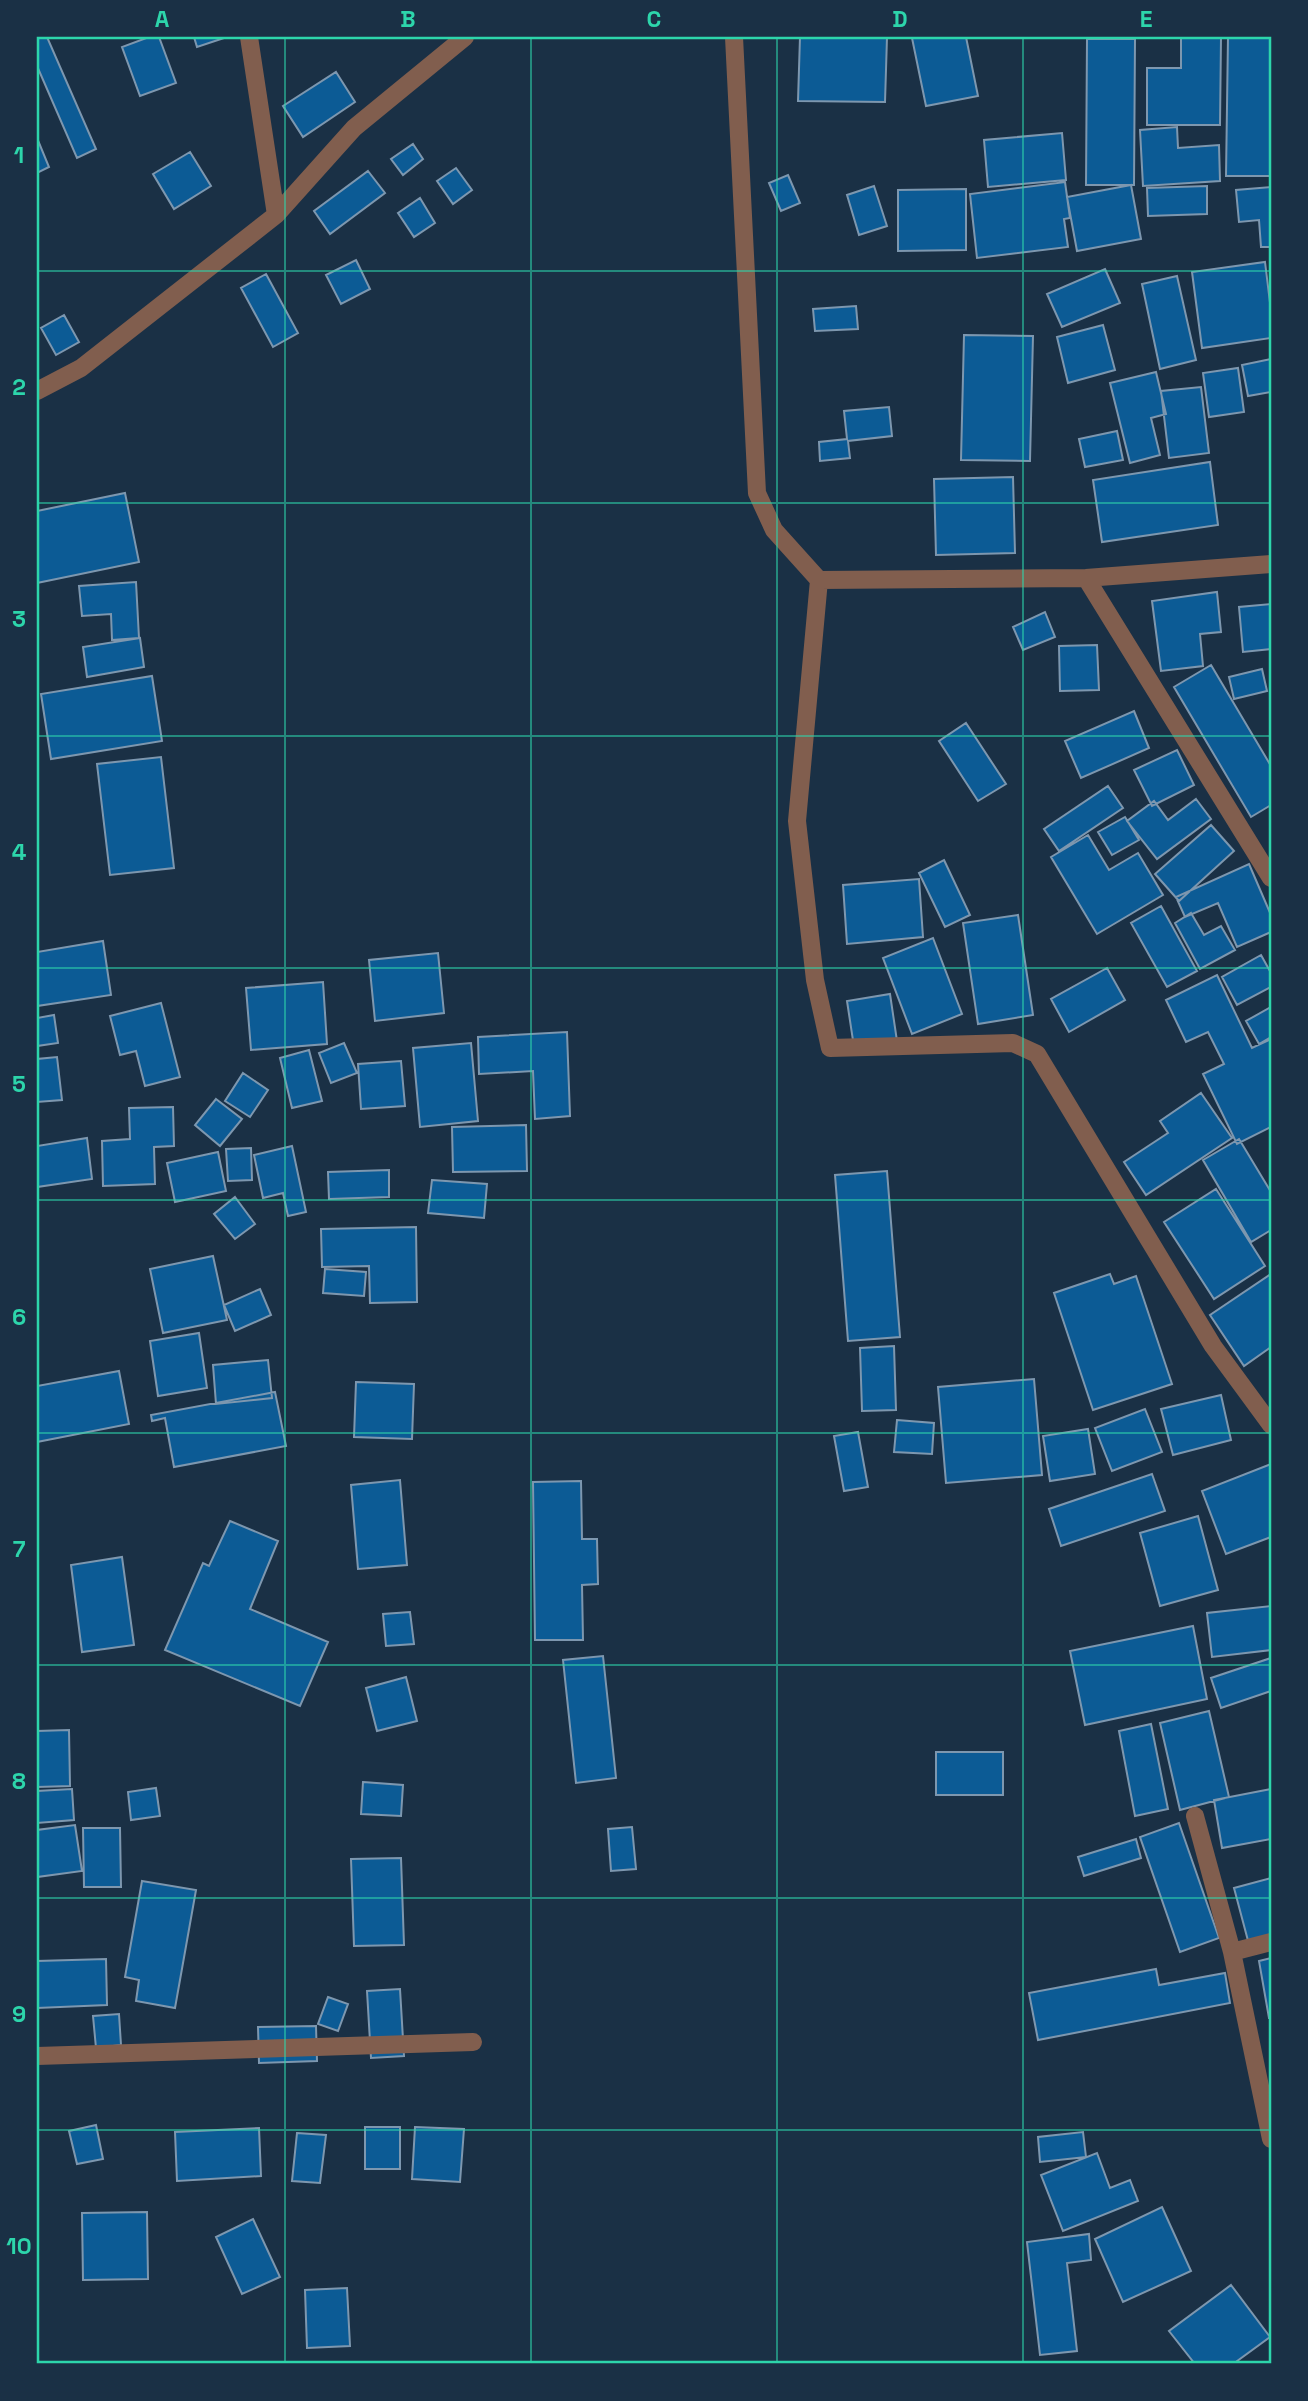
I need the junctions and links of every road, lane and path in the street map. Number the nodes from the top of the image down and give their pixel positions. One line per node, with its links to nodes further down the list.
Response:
1 (249, 37): 4 (street)
2 (465, 37): 4 (street)
3 (734, 37): 8 (street)
4 (276, 215): 5 (street)
5 (37, 391)
6 (1271, 564): 7 (street)
7 (1086, 578): 8 (street); 9 (street)
8 (819, 580): 10 (street)
9 (1271, 878)
10 (1271, 1425)
11 (1195, 1816): 13 (street)
12 (1271, 1942): 13 (street)
13 (1233, 1952): 16 (street)
14 (473, 2042): 15 (street)
15 (37, 2056)
16 (1271, 2139)

